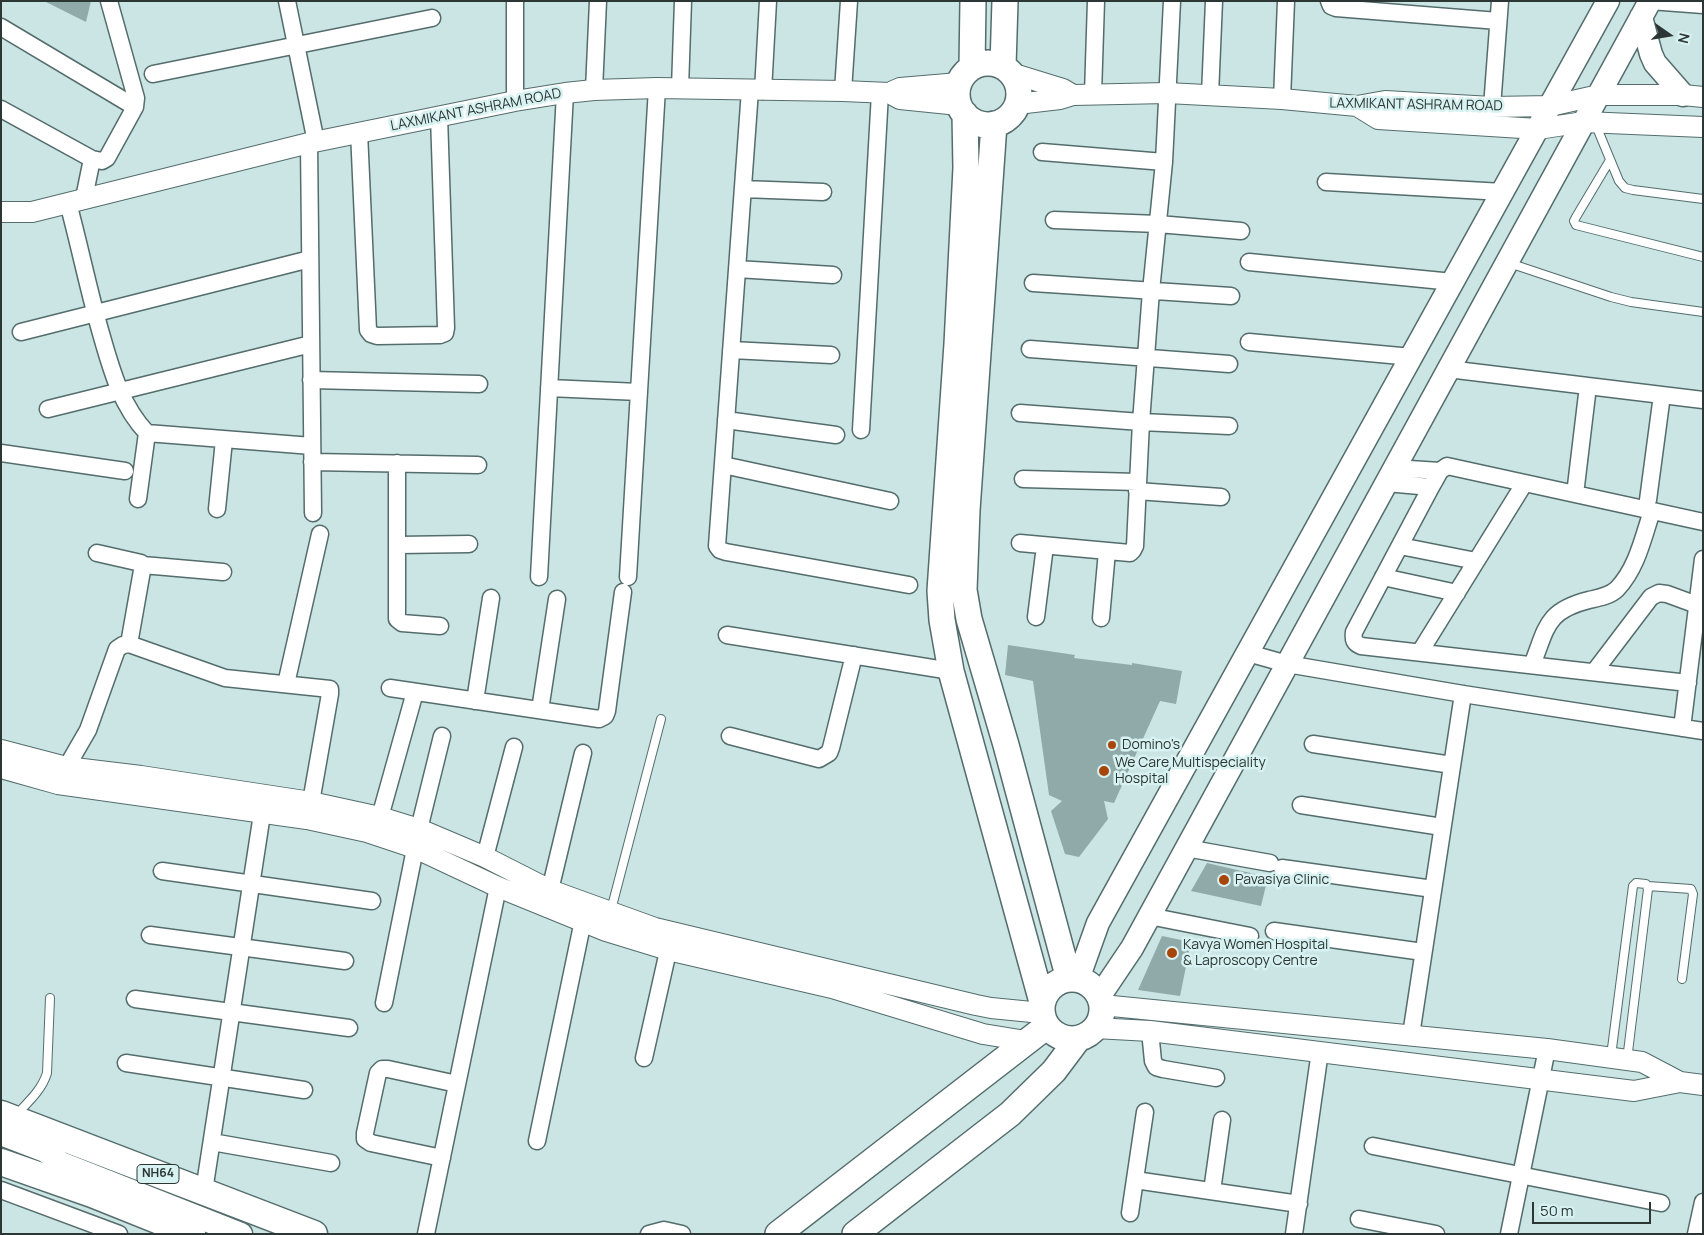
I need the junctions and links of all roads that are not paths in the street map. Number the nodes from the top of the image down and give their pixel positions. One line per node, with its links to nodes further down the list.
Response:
1 (109, 1): 43 (street)
2 (287, 1): 22 (street)
3 (515, 1): 39 (street)
4 (598, 1): 27 (street)
5 (684, 1): 26 (street)
6 (768, 1): 28 (street)
7 (849, 1): 29 (street)
8 (973, 1): 30 (main road)
9 (1005, 1): 23 (main road)
10 (1096, 1): 34 (street)
11 (1172, 1): 33 (street)
12 (1214, 1): 35 (street)
13 (1286, 1): 38 (street)
14 (1329, 1): 20 (street)
15 (1500, 1): 20 (street)
16 (1608, 1): 42 (main road)
17 (1703, 5): 18 (street)
18 (1647, 7): 36 (main road); 37 (main road)
19 (432, 18): 22 (street)
20 (1498, 21): 44 (street)
21 (1, 27): 43 (street)
22 (296, 45): 24 (street); 52 (street)
23 (1007, 70): 30 (main road); 34 (street, LAXMIKANT ASHRAM ROAD); 40 (main road)
24 (153, 74)
25 (657, 88): 26 (street, LAXMIKANT ASHRAM ROAD); 27 (street, LAXMIKANT ASHRAM ROAD); 94 (street)
26 (680, 88): 28 (street, LAXMIKANT ASHRAM ROAD)
27 (594, 90): 31 (street, LAXMIKANT ASHRAM ROAD)
28 (756, 90): 29 (street, LAXMIKANT ASHRAM ROAD); 58 (street)
29 (844, 91): 32 (street, LAXMIKANT ASHRAM ROAD)
30 (964, 92): 32 (street, LAXMIKANT ASHRAM ROAD); 48 (main road); 156 (main road)
31 (565, 93): 39 (street, LAXMIKANT ASHRAM ROAD); 92 (street)
32 (884, 93): 102 (street)
33 (1167, 93): 34 (street, LAXMIKANT ASHRAM ROAD); 35 (street, LAXMIKANT ASHRAM ROAD); 56 (street)
34 (1083, 94): 40 (street)
35 (1210, 95): 38 (street, LAXMIKANT ASHRAM ROAD)
36 (1598, 95): 37 (street, LAXMIKANT ASHRAM ROAD); 42 (street, LAXMIKANT ASHRAM ROAD); 47 (main road)
37 (1693, 96)
38 (1282, 99): 41 (street, LAXMIKANT ASHRAM ROAD)
39 (515, 101): 46 (street, LAXMIKANT ASHRAM ROAD)
40 (1017, 104): 48 (main road)
41 (1357, 106): 44 (street, LAXMIKANT ASHRAM ROAD); 50 (street)
42 (1550, 106): 44 (street, LAXMIKANT ASHRAM ROAD); 50 (main road)
43 (135, 107): 54 (street)
44 (1492, 107)
45 (1, 109): 54 (street)
46 (439, 116): 51 (street, LAXMIKANT ASHRAM ROAD); 51 (street)
47 (1589, 122): 49 (street); 50 (street); 55 (lane); 70 (main road)
48 (994, 124): 203 (main road)
49 (1703, 127)
50 (1538, 129): 60 (main road)
51 (359, 132): 52 (street, LAXMIKANT ASHRAM ROAD)
52 (312, 142): 62 (street, LAXMIKANT ASHRAM ROAD); 68 (street)
53 (1042, 152): 56 (street)
54 (92, 159): 62 (street)
55 (1610, 160): 61 (lane); 67 (lane)
56 (1164, 162): 65 (street)
57 (1326, 182): 60 (street)
58 (743, 189): 59 (street); 71 (street)
59 (824, 192)
60 (1503, 192): 73 (main road)
61 (1703, 198)
62 (76, 200): 63 (street, LAXMIKANT ASHRAM ROAD); 78 (street)
63 (1, 212)
64 (1054, 220): 65 (street)
65 (1158, 224): 66 (street); 75 (street)
66 (1240, 230)
67 (1703, 257)
68 (310, 259): 78 (street); 81 (street)
69 (1249, 262): 73 (street)
70 (1506, 262): 77 (lane); 88 (main road)
71 (737, 269): 72 (street); 83 (street)
72 (833, 275)
73 (1454, 282): 86 (main road)
74 (1033, 283): 75 (street)
75 (1151, 291): 76 (street); 85 (street)
76 (1231, 296)
77 (1703, 312)
78 (95, 313): 79 (street); 93 (street)
79 (22, 332)
80 (1249, 342): 86 (street)
81 (311, 344): 89 (street); 93 (street)
82 (1030, 349): 85 (street)
83 (731, 350): 84 (street); 99 (street)
84 (831, 355)
85 (1146, 357): 87 (street); 100 (street)
86 (1412, 357): 152 (main road)
87 (1229, 364)
88 (1448, 369): 91 (street); 114 (main road)
89 (312, 380): 90 (street); 106 (street)
90 (479, 384)
91 (1588, 386): 95 (street); 117 (street)
92 (549, 388): 94 (street); 139 (street)
93 (119, 392): 97 (street); 103 (street)
94 (639, 392): 164 (street)
95 (1662, 395): 96 (street); 123 (street)
96 (1703, 400)
97 (48, 409)
98 (1020, 413): 100 (street)
99 (726, 420): 104 (street); 111 (street)
100 (1141, 422): 101 (street); 118 (street)
101 (1229, 426)
102 (861, 430)
103 (147, 434): 105 (street); 121 (street)
104 (836, 435)
105 (224, 440): 106 (street); 124 (street)
106 (312, 446): 108 (street)
107 (1, 453): 112 (street)
108 (312, 462): 109 (street); 125 (street)
109 (398, 464): 110 (street); 130 (street)
110 (478, 464)
111 (723, 465): 122 (street); 141 (street)
112 (125, 471)
113 (1440, 471): 114 (street); 116 (street); 119 (street)
114 (1390, 475): 119 (street); 154 (main road)
115 (1023, 479): 118 (street)
116 (1524, 484): 123 (street); 136 (street)
117 (1576, 486)
118 (1138, 487): 120 (street); 133 (street)
119 (1431, 487): 132 (street)
120 (1221, 497)
121 (138, 499)
122 (890, 501)
123 (1650, 506): 126 (street); 155 (street)
124 (218, 509)
125 (313, 513)
126 (1703, 522)
127 (320, 534): 159 (street)
128 (1020, 543): 131 (street)
129 (469, 544): 130 (street)
130 (398, 545): 148 (street)
131 (1046, 546): 133 (street); 146 (street)
132 (1400, 546): 136 (street); 140 (street)
133 (1107, 551): 147 (street)
134 (97, 553): 137 (street)
135 (1703, 559): 145 (street)
136 (1476, 561): 142 (street)
137 (143, 565): 138 (street); 150 (street)
138 (223, 572)
139 (539, 577)
140 (1383, 577): 142 (street); 151 (street)
141 (909, 586)
142 (1456, 593): 151 (street)
143 (491, 598): 163 (street)
144 (557, 599): 164 (street)
145 (1697, 605): 157 (street); 158 (street)
146 (1036, 617)
147 (1101, 618)
148 (440, 626)
149 (727, 635): 153 (street)
150 (129, 644): 159 (street); 176 (street)
151 (1420, 652): 155 (street)
152 (1248, 653): 154 (street); 203 (main road)
153 (854, 655): 156 (street); 169 (street)
154 (1287, 664): 162 (street); 184 (main road)
155 (1532, 665): 157 (street)
156 (951, 671): 210 (main road)
157 (1594, 672): 158 (street)
158 (1688, 683): 166 (street)
159 (286, 684): 177 (street)
160 (390, 688): 161 (street)
161 (415, 692): 163 (street); 180 (street)
162 (1463, 694): 166 (street); 174 (street)
163 (475, 701): 164 (street)
164 (540, 710)
165 (661, 719): 194 (lane)
166 (1682, 728): 167 (street)
167 (1703, 731)
168 (442, 736): 182 (street)
169 (730, 736)
170 (1313, 744): 174 (street)
171 (514, 747): 185 (street)
172 (1, 750): 176 (street)
173 (584, 752): 191 (street)
174 (1452, 765): 181 (street)
175 (1, 768): 176 (street)
176 (62, 776): 178 (street)
177 (311, 802): 178 (street); 180 (street)
178 (263, 804): 183 (street); 187 (street)
179 (1301, 806): 181 (street)
180 (380, 817): 182 (street)
181 (1442, 827): 190 (street)
182 (419, 829): 183 (street); 185 (street)
183 (415, 848): 189 (street); 208 (street)
184 (1186, 848): 190 (street); 195 (main road)
185 (485, 857): 191 (street)
186 (162, 871): 187 (street)
187 (251, 884): 192 (street); 200 (street)
188 (1648, 886): 204 (lane); 219 (lane); 219 (lane)
189 (498, 887): 193 (street); 225 (street)
190 (1433, 889): 201 (street)
191 (550, 890): 193 (street)
192 (372, 901)
193 (584, 913): 194 (street); 199 (street); 231 (street)
194 (610, 913): 199 (street)
195 (1149, 916): 198 (street); 207 (main road)
196 (1274, 931): 201 (street)
197 (150, 935): 200 (street)
198 (1250, 936)
199 (670, 941): 210 (street); 215 (street); 218 (street)
200 (242, 947): 202 (street); 209 (street)
201 (1423, 952): 214 (street)
202 (345, 961)
203 (1074, 979): 207 (main road); 210 (main road)
204 (1682, 979)
205 (50, 998): 230 (lane)
206 (135, 999): 209 (street)
207 (1100, 1001): 213 (main road); 214 (street)
208 (384, 1003)
209 (232, 1012): 211 (street); 221 (street)
210 (1044, 1014): 213 (main road); 215 (main road)
211 (349, 1028)
212 (1150, 1030): 213 (street); 217 (street); 222 (street)
213 (1086, 1034): 257 (main road)
214 (1410, 1035): 216 (street)
215 (1026, 1042): 256 (main road)
216 (1548, 1049): 219 (street); 223 (street)
217 (1320, 1051): 223 (street); 246 (street)
218 (644, 1058)
219 (1619, 1059): 224 (street)
220 (126, 1063): 221 (street)
221 (222, 1078): 227 (street); 232 (street)
222 (1216, 1078)
223 (1541, 1079): 224 (street); 239 (street)
224 (1680, 1082): 226 (street)
225 (457, 1084): 235 (street); 235 (street)
226 (1703, 1085)
227 (304, 1090)
228 (1145, 1112): 240 (street)
229 (1222, 1120): 242 (street)
230 (5, 1122): 237 (main road); 243 (highway, NH64)
231 (537, 1141)
232 (212, 1142): 238 (street); 243 (street)
233 (1373, 1146): 239 (street)
234 (1, 1150): 237 (main road)
235 (442, 1158): 253 (street)
236 (1, 1162): 250 (highway)
237 (61, 1163): 251 (main road)
238 (331, 1163)
239 (1521, 1175): 245 (street); 260 (street)
240 (1135, 1180): 242 (street); 247 (street)
241 (1, 1190): 249 (street)
242 (1212, 1191): 246 (street)
243 (204, 1192): 252 (highway, NH64)
244 (1703, 1202): 261 (street)
245 (1661, 1203)
246 (1299, 1204): 258 (street)
247 (1130, 1213)
248 (1359, 1219): 259 (street)
249 (119, 1234)
250 (192, 1234)
251 (241, 1234)
252 (314, 1234)
253 (426, 1234)
254 (649, 1234): 255 (street)
255 (682, 1234)
256 (778, 1234)
257 (855, 1234)
258 (1294, 1234)
259 (1436, 1234)
260 (1509, 1234)
261 (1696, 1234)

